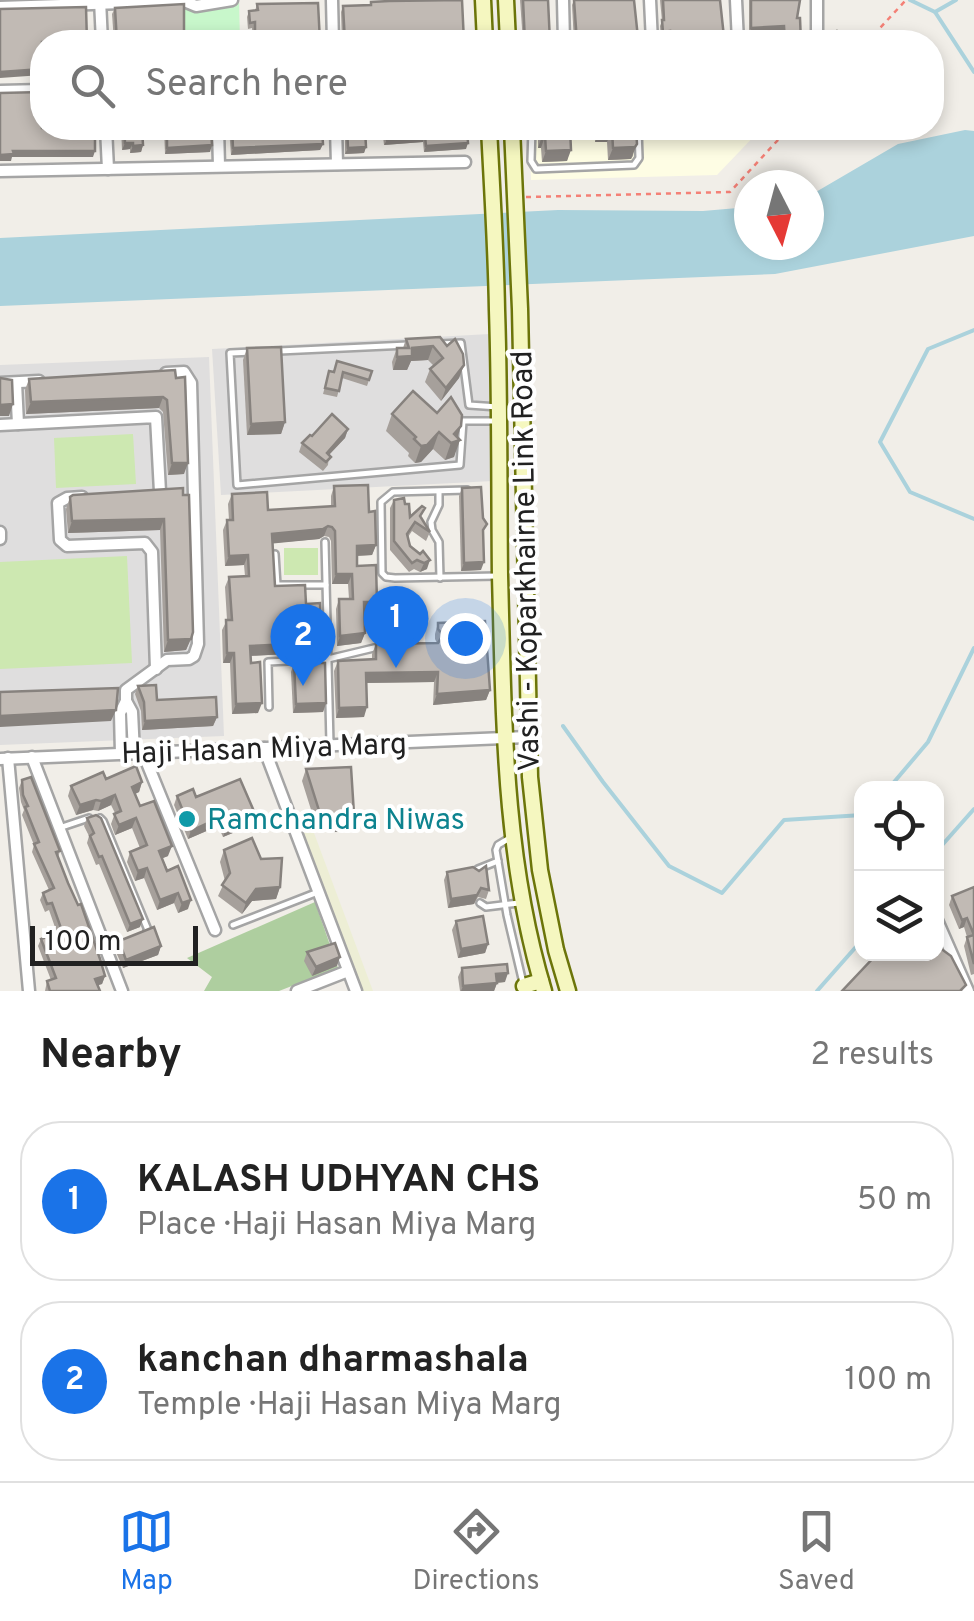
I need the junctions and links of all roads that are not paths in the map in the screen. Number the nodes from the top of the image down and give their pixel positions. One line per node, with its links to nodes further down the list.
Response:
1 (232, 0): 9 (street)
2 (332, 0): 12 (street)
3 (483, 0): 13 (main road)
4 (506, 0): 14 (main road)
5 (563, 0): 15 (street)
6 (650, 0): 16 (street)
7 (736, 0): 17 (street)
8 (816, 0): 18 (street)
9 (100, 2): 10 (street); 11 (street)
10 (0, 7)
11 (101, 30)
12 (333, 30)
13 (484, 30)
14 (507, 30)
15 (564, 30)
16 (651, 30)
17 (737, 30)
18 (817, 30)
19 (30, 91): 20 (street)
20 (0, 92)
21 (107, 140): 31 (street)
22 (218, 140): 30 (street)
23 (336, 140): 29 (street)
24 (490, 140): 37 (main road, Vashi - Koparkhairne Link Road)
25 (513, 140): 57 (main road, Vashi - Koparkhairne Link Road)
26 (532, 140): 27 (lane)
27 (638, 140)
28 (465, 162): 29 (street)
29 (337, 164): 30 (street)
30 (219, 166): 31 (street)
31 (108, 168): 32 (street)
32 (0, 170)
33 (147, 374): 40 (street)
34 (53, 380): 35 (street)
35 (16, 382): 36 (street); 38 (street)
36 (0, 383)
37 (498, 413): 37 (lane); 48 (main road, Vashi - Koparkhairne Link Road)
38 (18, 424): 39 (street); 42 (street)
39 (0, 425)
40 (194, 490): 42 (street); 53 (street)
41 (472, 490): 43 (lane)
42 (160, 492): 44 (street)
43 (439, 492): 49 (lane); 49 (lane)
44 (142, 493)
45 (86, 497): 53 (street)
46 (325, 542): 50 (lane)
47 (275, 554): 50 (lane)
48 (500, 576): 49 (lane); 58 (main road, Vashi - Koparkhairne Link Road)
49 (440, 578)
50 (326, 585): 52 (lane)
51 (386, 646): 52 (lane)
52 (328, 659): 56 (lane); 59 (lane)
53 (156, 669): 55 (street)
54 (108, 691): 55 (street)
55 (126, 696): 61 (street); 62 (street)
56 (268, 707)
57 (528, 737): 58 (street, Haji Hasan Miya Marg); 84 (main road, Vashi - Koparkhairne Link Road)
58 (504, 738): 59 (street, Haji Hasan Miya Marg); 66 (main road, Vashi - Koparkhairne Link Road)
59 (330, 745): 60 (street, Haji Hasan Miya Marg)
60 (264, 748): 61 (street, Haji Hasan Miya Marg); 69 (street)
61 (139, 753): 62 (street, Haji Hasan Miya Marg); 74 (street)
62 (122, 754): 63 (street, Haji Hasan Miya Marg)
63 (32, 757): 64 (street, Haji Hasan Miya Marg); 65 (street)
64 (4, 758): 80 (street)
65 (59, 828): 75 (lane); 81 (street)
66 (512, 837): 67 (lane); 70 (main road, Vashi - Koparkhairne Link Road)
67 (498, 861): 68 (lane); 72 (lane)
68 (476, 874)
69 (318, 892): 73 (lane); 77 (street)
70 (522, 902): 72 (lane); 78 (main road, Vashi - Koparkhairne Link Road)
71 (480, 904): 72 (lane)
72 (505, 905): 79 (lane)
73 (232, 925)
74 (215, 930)
75 (131, 936)
76 (944, 936): 85 (street)
77 (348, 971): 82 (street); 83 (street)
78 (542, 986): 79 (main road)
79 (525, 989)
80 (30, 991)
81 (122, 991)
82 (297, 991)
83 (356, 991)
84 (568, 991)
85 (968, 991)

